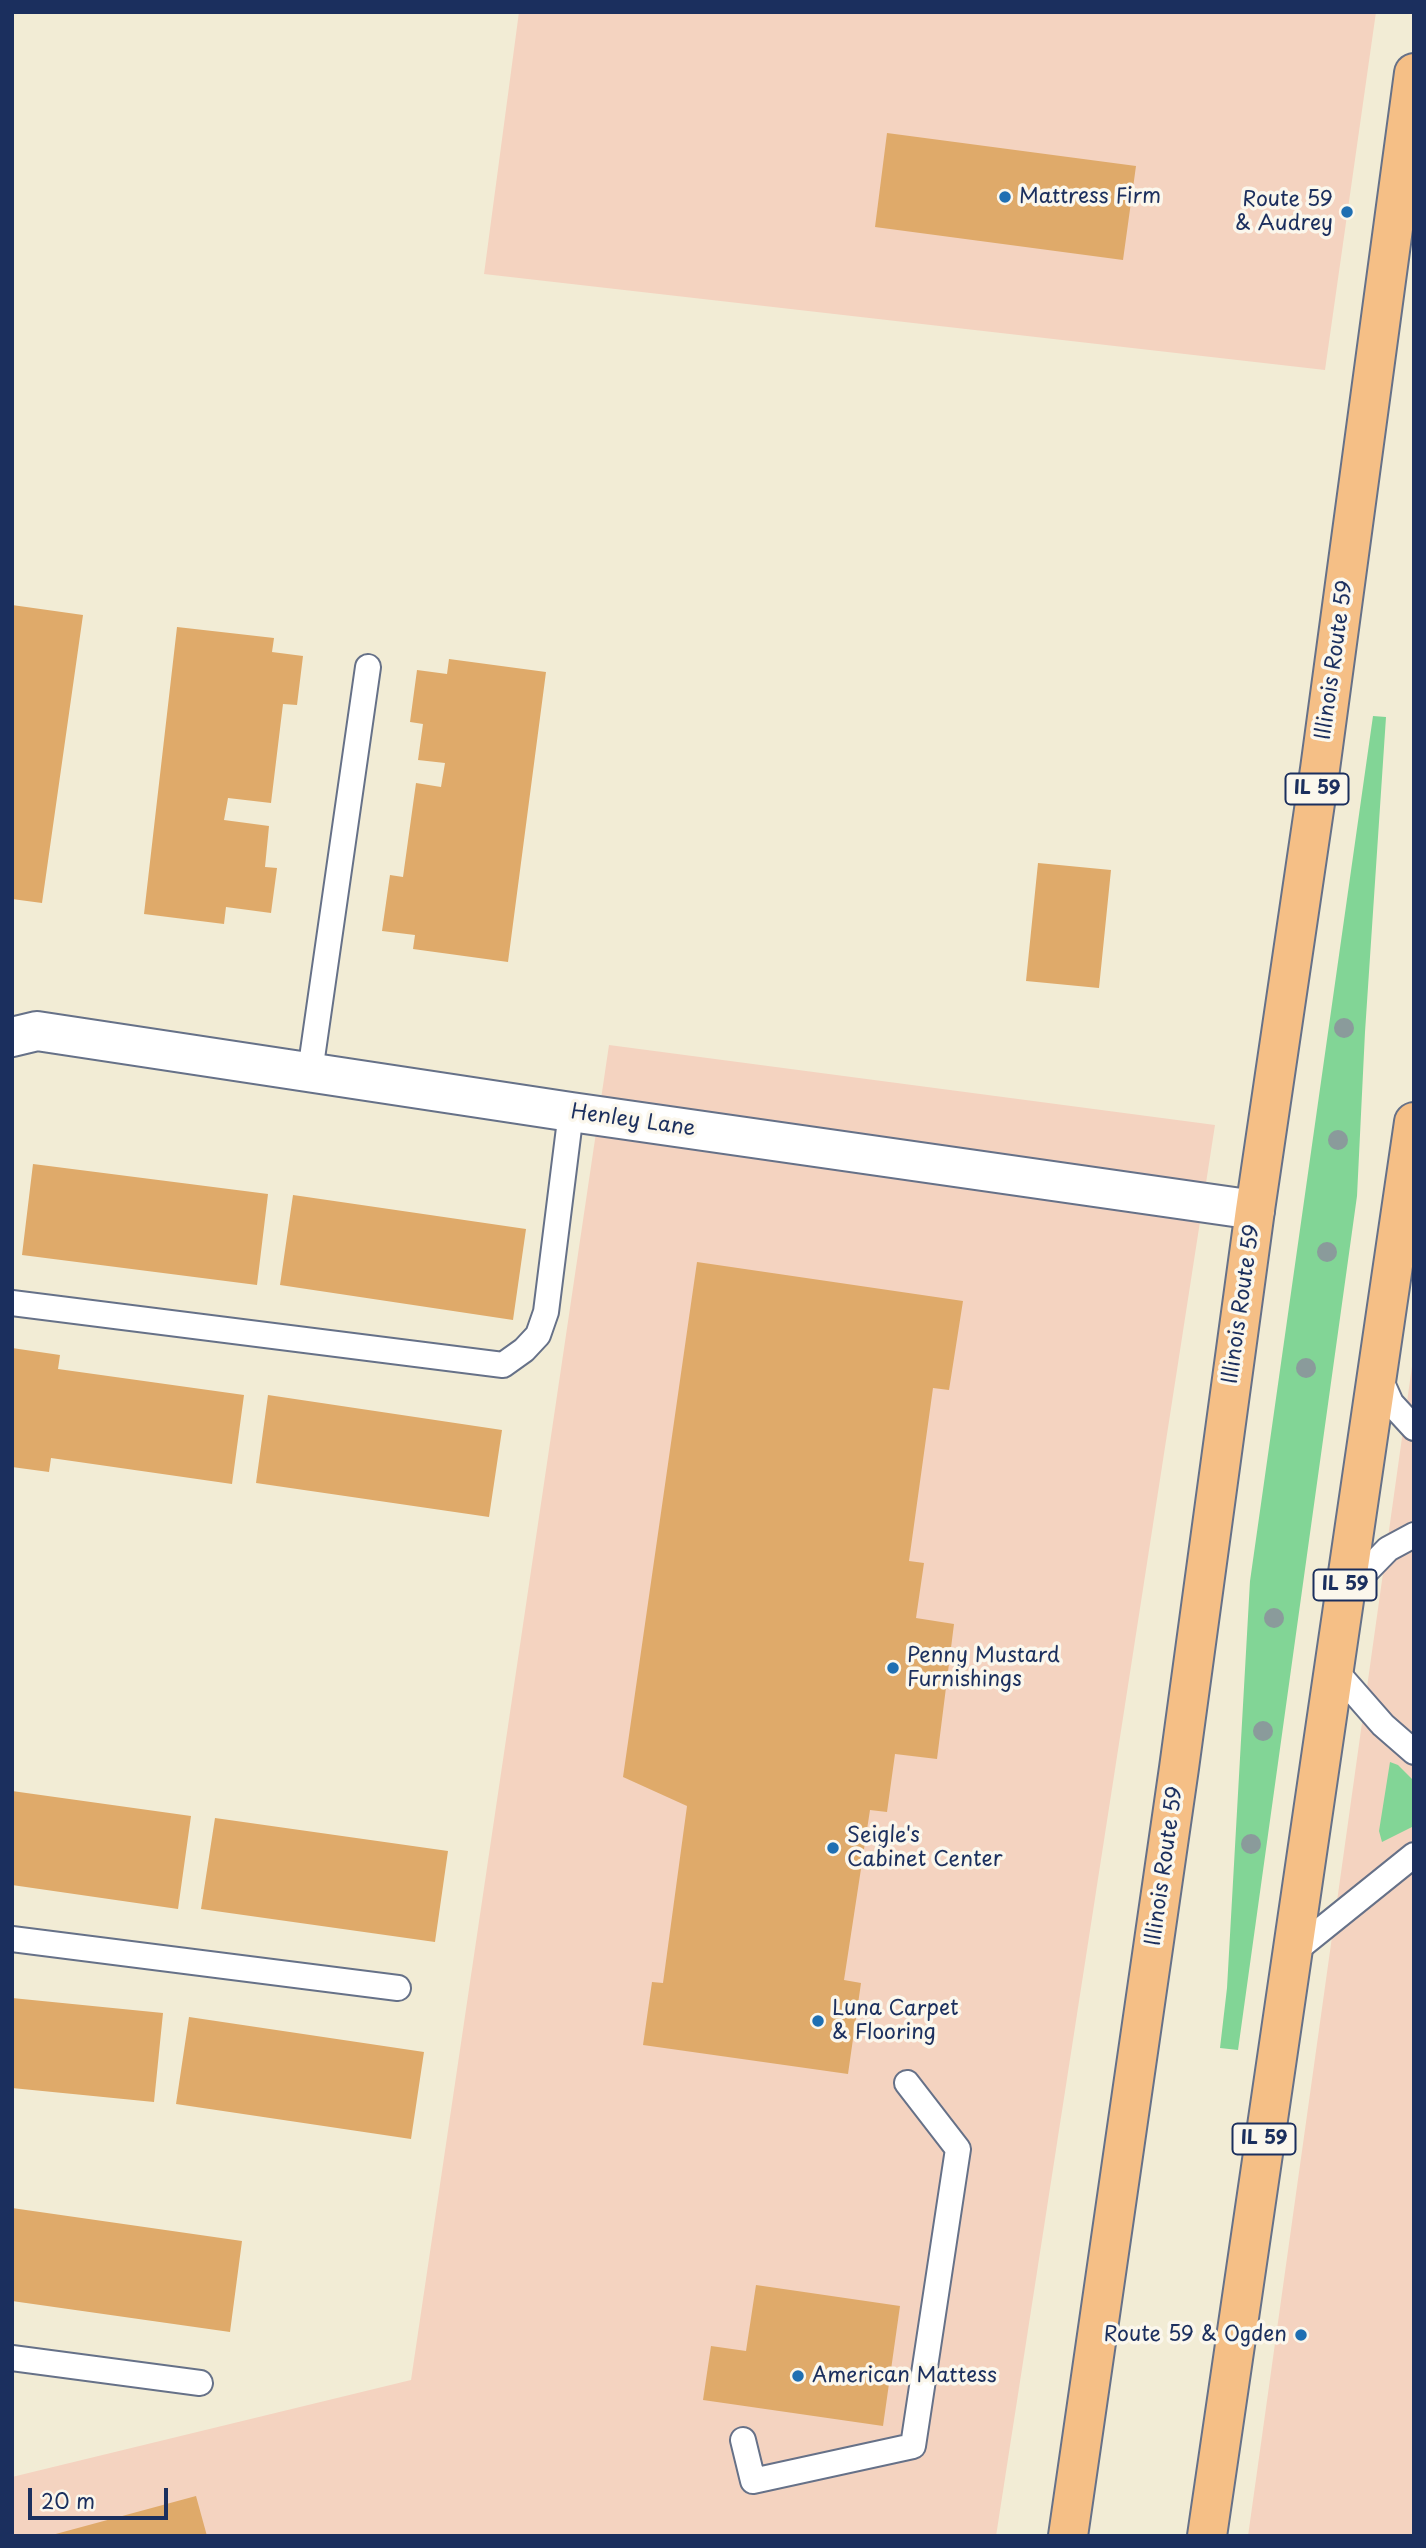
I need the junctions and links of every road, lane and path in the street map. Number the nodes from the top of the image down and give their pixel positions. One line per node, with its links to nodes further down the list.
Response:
1 (1414, 73): 7 (main road, Illinois Route 59 / IL 59)
2 (368, 667): 4 (lane)
3 (12, 1037): 4 (street, Henley Lane)
4 (310, 1072): 5 (street, Henley Lane)
5 (571, 1112): 7 (street, Henley Lane); 8 (lane)
6 (1414, 1122): 9 (main road, IL 59)
7 (1255, 1210): 23 (main road, Illinois Route 59 / IL 59)
8 (12, 1303)
9 (1377, 1370): 10 (lane); 12 (main road, IL 59)
10 (1414, 1428)
11 (1414, 1535): 12 (lane)
12 (1343, 1595): 13 (main road, IL 59)
13 (1333, 1668): 14 (lane); 17 (main road, IL 59)
14 (1414, 1752)
15 (1414, 1855): 17 (lane)
16 (12, 1939): 18 (lane)
17 (1291, 1954): 24 (main road, IL 59)
18 (398, 1988)
19 (907, 2083): 22 (lane)
20 (12, 2358): 21 (lane)
21 (200, 2383)
22 (743, 2440)
23 (1069, 2536)
24 (1207, 2536)

